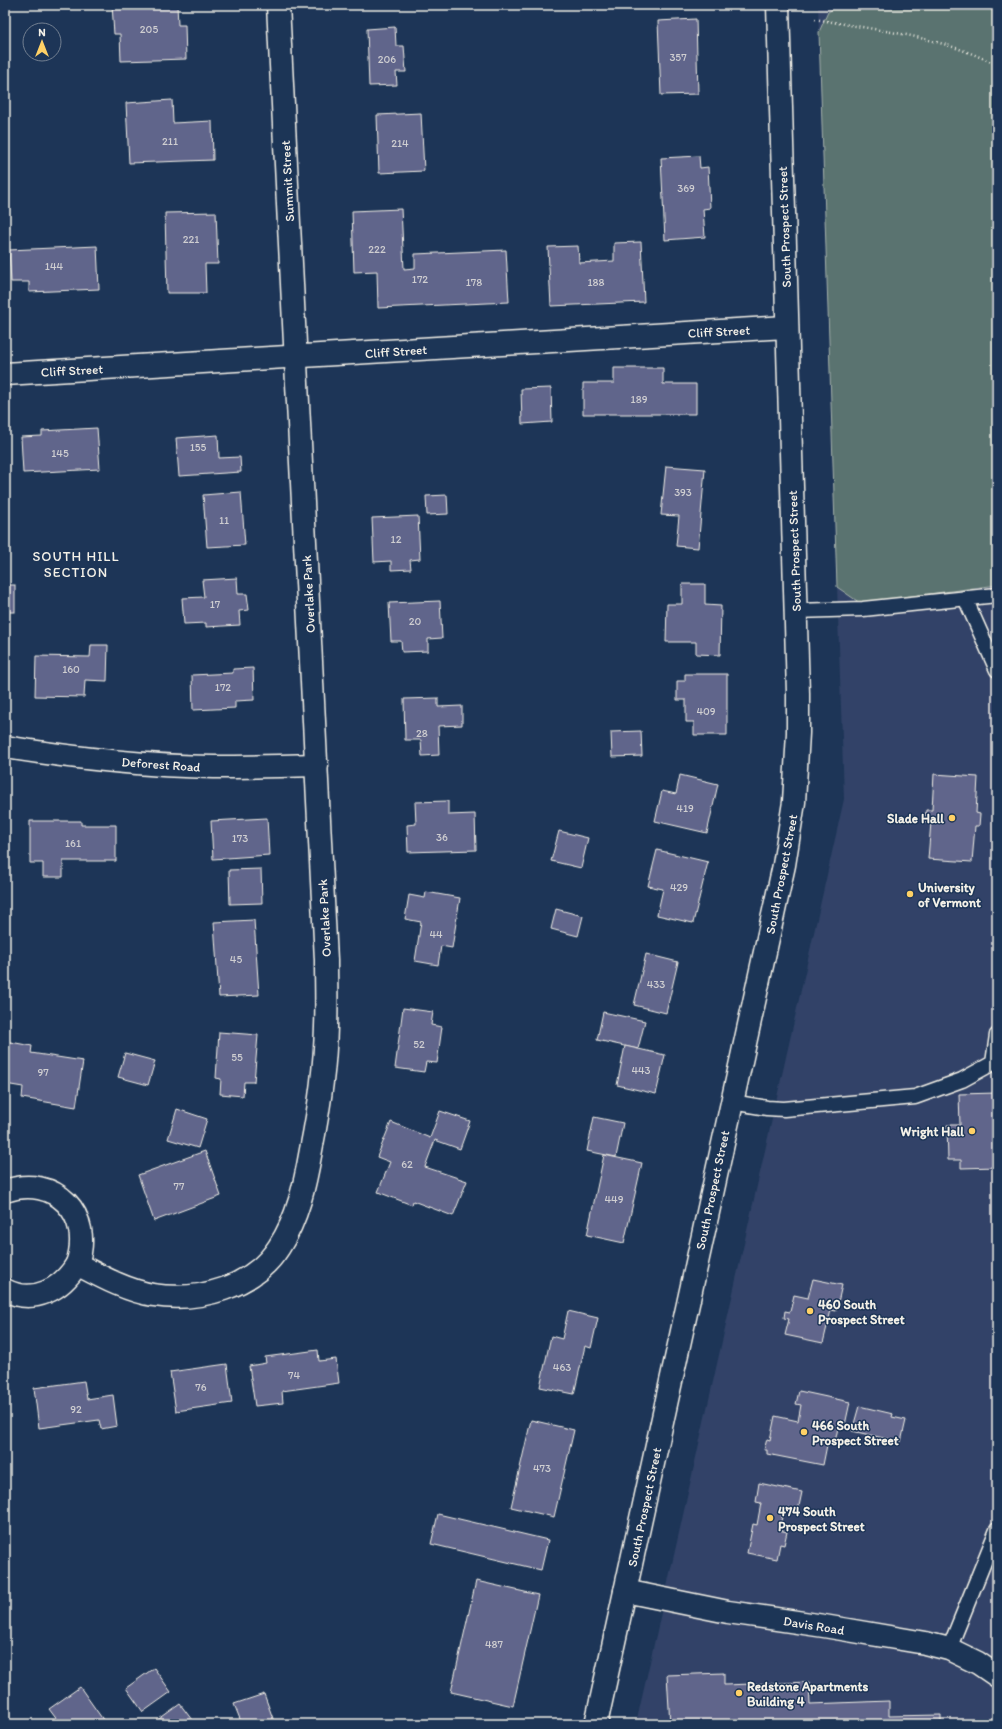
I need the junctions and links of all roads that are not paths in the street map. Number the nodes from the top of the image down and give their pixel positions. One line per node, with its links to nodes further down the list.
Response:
1 (278, 5): 4 (street, Summit Street)
2 (778, 5): 3 (street, South Prospect Street)
3 (786, 327): 4 (street, Cliff Street); 8 (street, South Prospect Street)
4 (295, 357): 5 (street, Cliff Street); 11 (street, Overlake Park)
5 (5, 374)
6 (997, 594): 7 (lane)
7 (965, 598): 8 (lane); 9 (lane)
8 (796, 611): 13 (street, South Prospect Street)
9 (997, 670)
10 (5, 748): 11 (street, Deforest Road)
11 (317, 765): 15 (street, Overlake Park)
12 (997, 1035): 13 (lane)
13 (732, 1102): 18 (street, South Prospect Street)
14 (5, 1191): 15 (street)
15 (77, 1264): 16 (street)
16 (5, 1290)
17 (997, 1530): 19 (lane)
18 (626, 1591): 19 (street, Davis Road); 21 (street, South Prospect Street)
19 (949, 1649): 20 (street, Davis Road)
20 (997, 1676)
21 (596, 1724)

